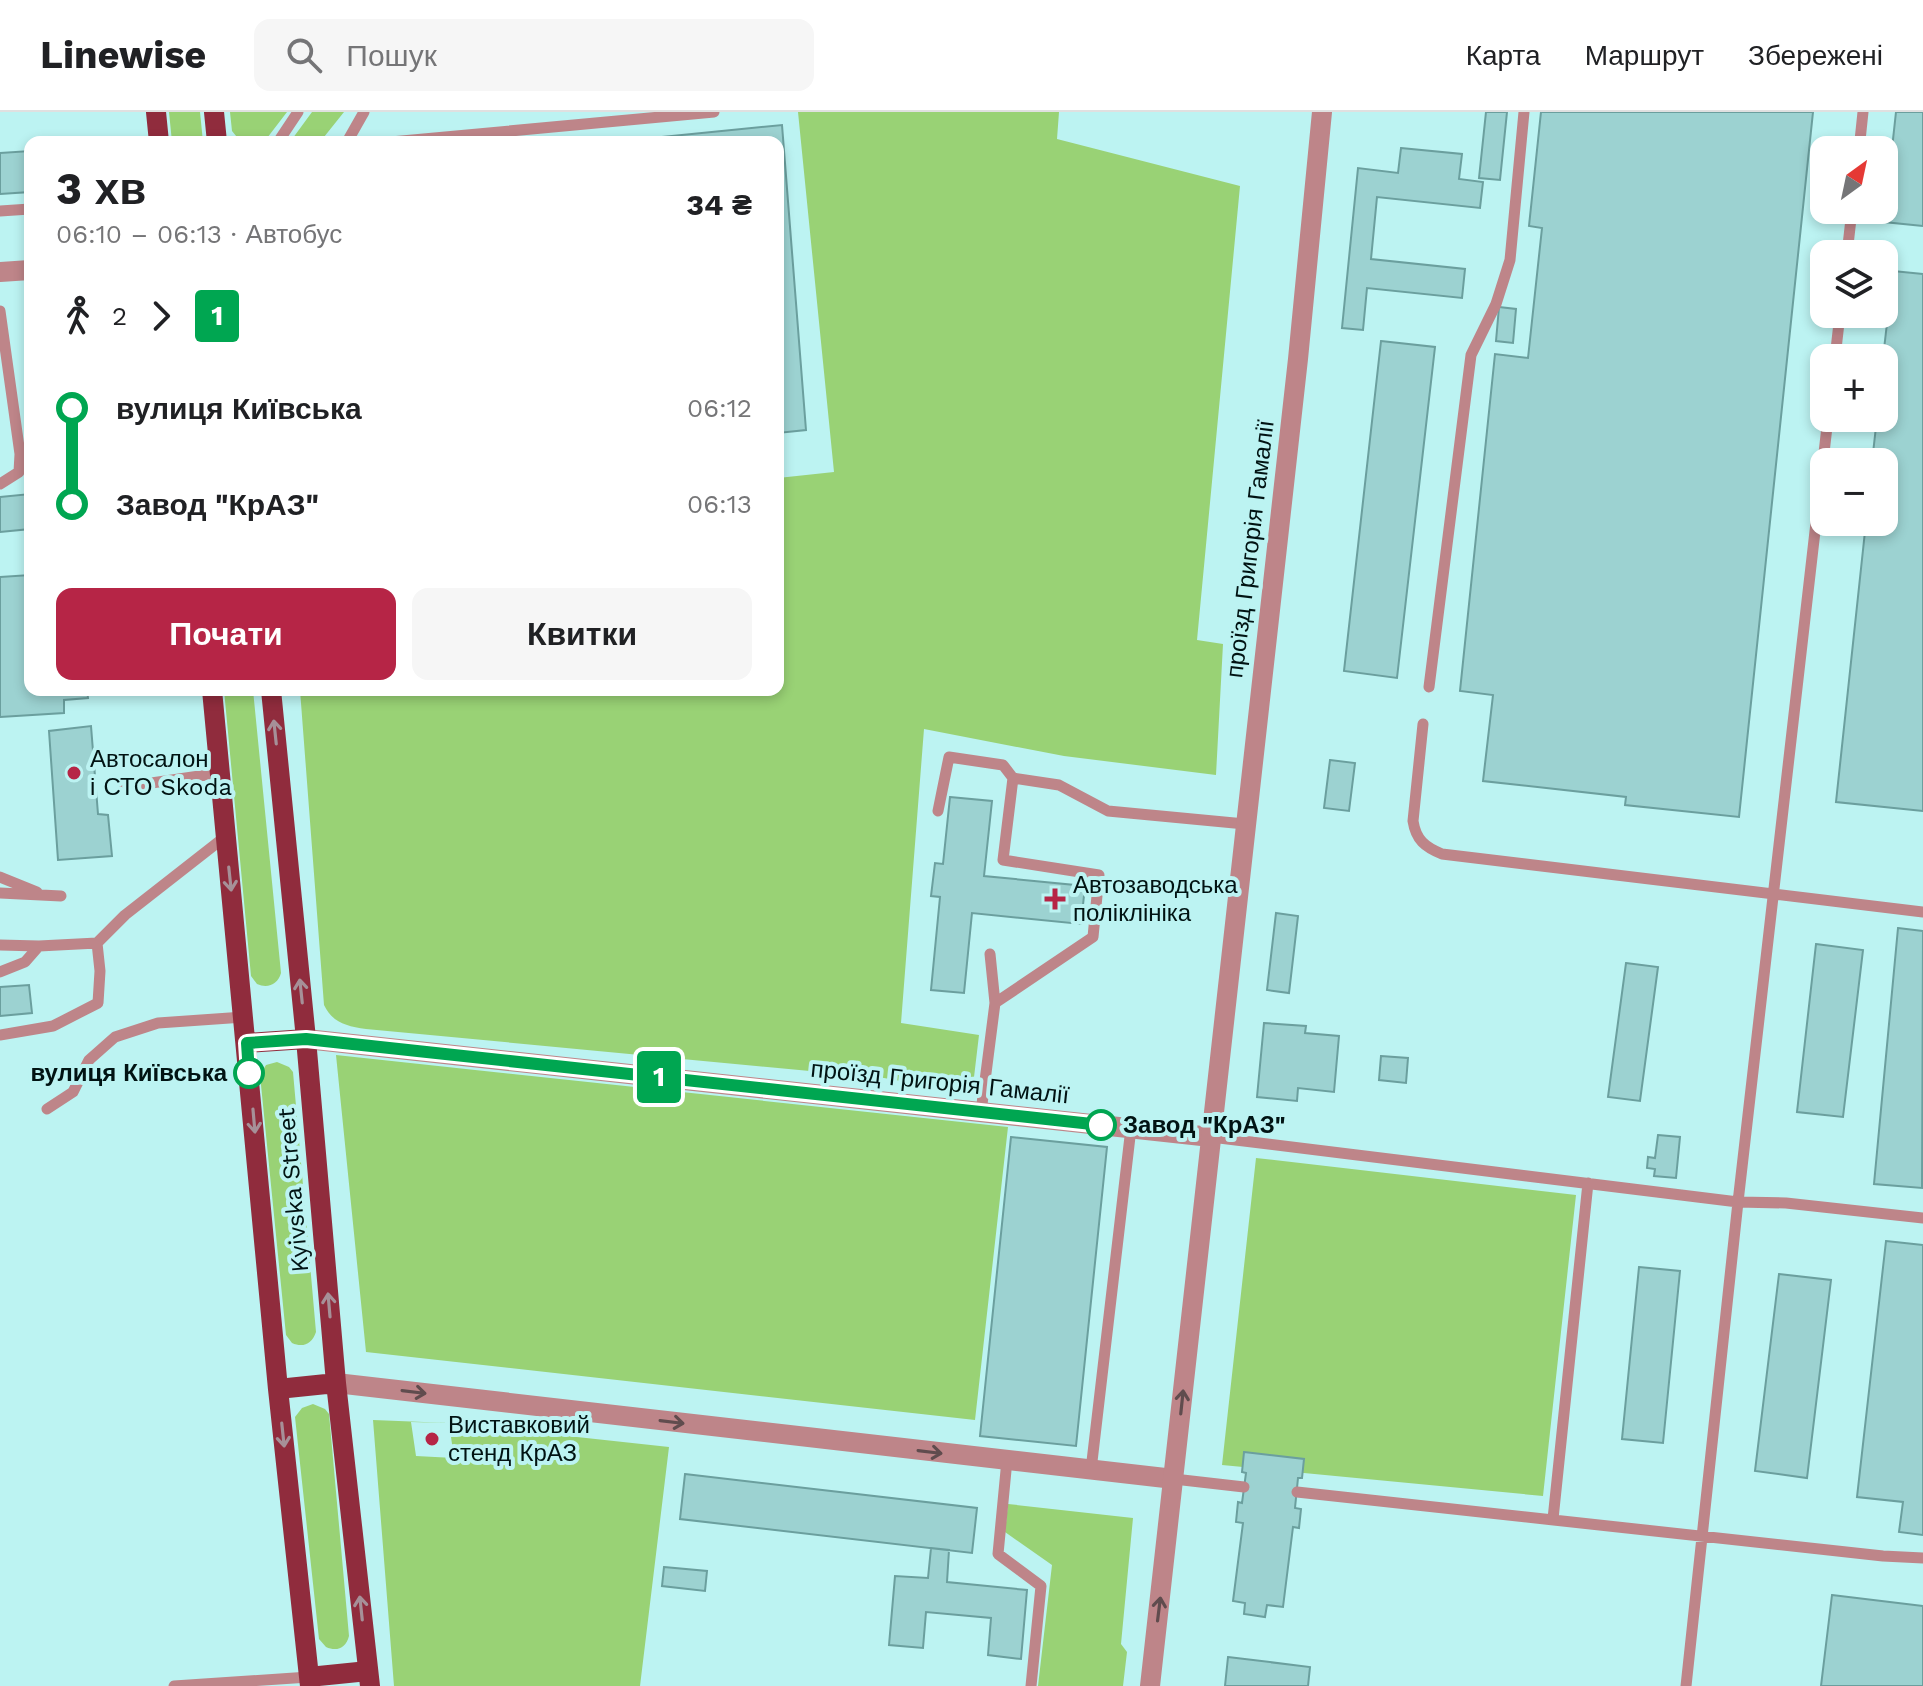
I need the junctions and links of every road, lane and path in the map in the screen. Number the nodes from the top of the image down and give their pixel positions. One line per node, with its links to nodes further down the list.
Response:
1 (156, 112): 9 (main road)
2 (214, 112): 10 (main road)
3 (298, 112): 11 (lane)
4 (364, 112): 12 (lane)
5 (714, 112): 13 (lane)
6 (1322, 112): 30 (street, проїзд Григорія Гамалії)
7 (1524, 112): 22 (lane)
8 (1863, 112): 14 (lane)
9 (158, 136)
10 (216, 136)
11 (282, 136)
12 (350, 136)
13 (456, 136)
14 (1860, 136)
15 (24, 209): 16 (lane)
16 (0, 211)
17 (24, 270): 18 (street)
18 (0, 272)
19 (0, 311): 21 (lane)
20 (1826, 432): 35 (lane)
21 (0, 484)
22 (1429, 687)
23 (213, 696): 26 (main road, Kyivska Street)
24 (272, 696): 46 (main road, Kyivska Street, one-way to 24)
25 (1423, 724): 35 (lane)
26 (220, 773): 28 (lane); 31 (main road, Kyivska Street)
27 (1013, 778): 29 (lane); 30 (lane); 43 (lane)
28 (124, 787)
29 (938, 811)
30 (1245, 824): 51 (street, проїзд Григорія Гамалії)
31 (226, 836): 38 (lane); 44 (main road, Kyivska Street, one-way to 44)
32 (0, 877): 34 (lane)
33 (0, 893): 34 (lane)
34 (41, 894): 36 (lane)
35 (1774, 895): 37 (lane); 53 (lane)
36 (61, 896)
37 (1923, 912)
38 (97, 943): 40 (lane); 45 (lane)
39 (0, 945): 40 (lane)
40 (39, 946): 42 (lane)
41 (990, 954): 43 (lane)
42 (0, 972)
43 (995, 1003): 49 (lane)
44 (244, 1017): 47 (main road, Kyivska Street); 48 (lane)
45 (0, 1035)
46 (306, 1039): 47 (main road); 49 (street, проїзд Григорія Гамалії); 55 (main road, Kyivska Street, one-way to 46)
47 (247, 1043): 56 (main road, Kyivska Street, one-way to 56)
48 (47, 1109)
49 (981, 1112): 50 (street, проїзд Григорія Гамалії)
50 (1131, 1128): 51 (street, проїзд Григорія Гамалії); 58 (lane)
51 (1211, 1137): 52 (lane); 59 (street, one-way to 51)
52 (1588, 1183): 53 (lane); 62 (lane)
53 (1738, 1202): 54 (lane); 63 (lane)
54 (1923, 1218)
55 (336, 1383): 56 (main road); 57 (street, one-way to 57); 65 (main road, Kyivska Street, one-way to 55)
56 (278, 1389): 66 (main road, Kyivska Street, one-way to 66)
57 (1007, 1460): 58 (street); 68 (lane)
58 (1091, 1470): 59 (street)
59 (1174, 1479): 60 (lane); 69 (street, one-way to 59)
60 (1244, 1487)
61 (1297, 1492): 62 (lane)
62 (1553, 1519): 63 (lane)
63 (1703, 1535): 64 (lane); 70 (lane)
64 (1923, 1558)
65 (369, 1678): 66 (main road)
66 (310, 1682): 67 (lane)
67 (174, 1686)
68 (1031, 1686)
69 (1150, 1686)
70 (1686, 1686)

